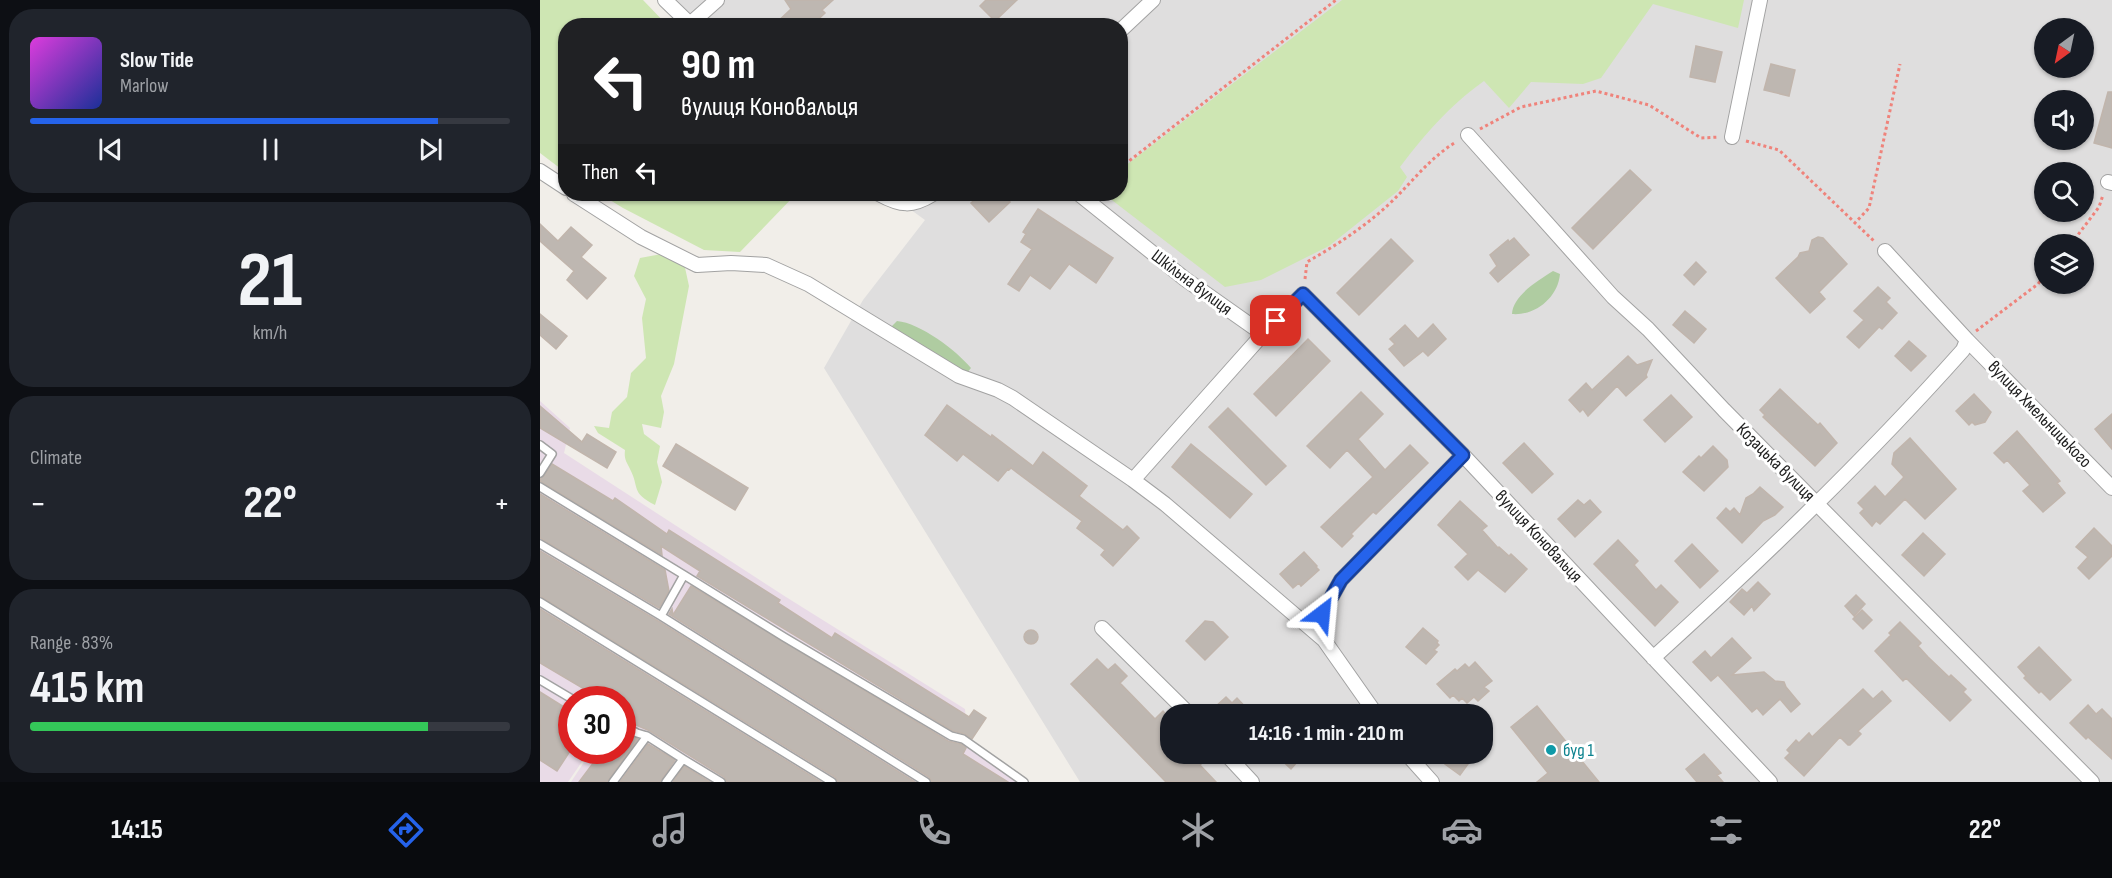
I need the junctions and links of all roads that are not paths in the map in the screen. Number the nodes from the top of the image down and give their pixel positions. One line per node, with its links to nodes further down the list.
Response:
1 (664, 0): 5 (street)
2 (717, 0): 6 (street)
3 (1153, 0): 7 (street)
4 (1760, 0): 9 (street)
5 (683, 18)
6 (698, 18)
7 (1128, 23)
8 (1468, 135): 25 (street, Козацька вулиця)
9 (1732, 137)
10 (540, 171): 11 (street)
11 (558, 183)
12 (585, 201): 22 (street)
13 (893, 201): 14 (street)
14 (918, 201)
15 (1088, 201): 17 (street, Шкільна вулиця)
16 (1885, 251): 18 (street, вулиця Хмельницького)
17 (1263, 334): 20 (street, вулиця Коновальця); 22 (street)
18 (1967, 339): 24 (street, вулиця Хмельницького); 25 (street)
19 (540, 445): 21 (lane)
20 (1463, 455): 31 (street); 32 (street, вулиця Коновальця)
21 (540, 473)
22 (1133, 480): 31 (street)
23 (540, 487): 27 (lane)
24 (2112, 488)
25 (1816, 503): 32 (street); 51 (street, Козацька вулиця)
26 (540, 544): 29 (lane)
27 (684, 574): 29 (lane); 47 (lane)
28 (540, 602): 45 (lane)
29 (661, 616): 46 (lane)
30 (1102, 628): 35 (street)
31 (1324, 640): 36 (street)
32 (1653, 658): 50 (street, вулиця Коновальця)
33 (540, 680): 34 (lane)
34 (558, 691)
35 (1179, 704)
36 (1369, 704)
37 (636, 733): 38 (lane)
38 (647, 736): 39 (lane); 42 (lane)
39 (683, 759): 43 (lane); 44 (lane)
40 (1235, 764): 48 (street)
41 (1416, 764): 49 (street)
42 (613, 782)
43 (666, 782)
44 (721, 782)
45 (832, 782)
46 (926, 782)
47 (1024, 782)
48 (1252, 782)
49 (1432, 782)
50 (1770, 782)
51 (2092, 782)

